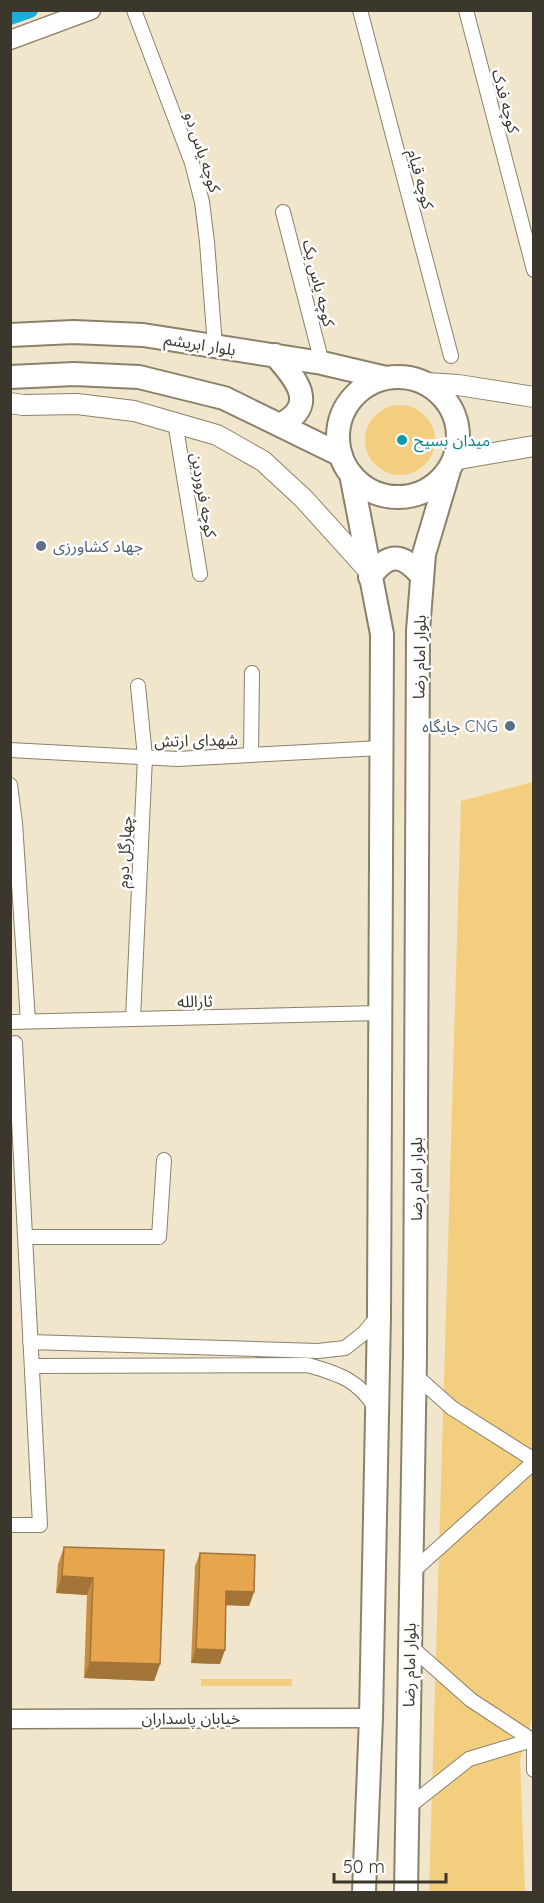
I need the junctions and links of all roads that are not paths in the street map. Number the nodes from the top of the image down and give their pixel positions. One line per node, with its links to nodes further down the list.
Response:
1 (91, 10): 5 (street)
2 (134, 10): 9 (street, کوچه یاس دو)
3 (360, 10): 11 (street, کوچه قیام)
4 (466, 10): 7 (street, کوچه فدک)
5 (10, 40)
6 (284, 212): 12 (street, کوچه یاس یک)
7 (534, 270)
8 (10, 335): 9 (main road, بلوار ابریشم)
9 (215, 346): 10 (main road, بلوار ابریشم)
10 (275, 356): 12 (main road, بلوار ابریشم); 19 (main road)
11 (451, 356)
12 (322, 363): 14 (main road, بلوار ابریشم)
13 (10, 377): 19 (main road)
14 (386, 378): 15 (main road); 21 (main road)
15 (426, 383): 16 (main road); 22 (main road)
16 (534, 397)
17 (10, 403): 18 (main road)
18 (175, 422): 23 (street, کوچه فروردین); 24 (main road)
19 (280, 425): 21 (main road)
20 (534, 446): 22 (main road)
21 (346, 464): 22 (main road); 24 (main road)
22 (451, 465): 25 (main road, بلوار امام رضا)
23 (200, 574)
24 (370, 574): 25 (main road); 28 (main road)
25 (422, 576): 46 (main road, بلوار امام رضا)
26 (252, 673): 30 (street)
27 (138, 686): 31 (street, چهارگل دوم)
28 (381, 748): 30 (street, شهدای ارتش); 33 (main road)
29 (10, 750): 31 (street, شهدای ارتش)
30 (250, 755): 31 (street, شهدای ارتش)
31 (145, 757): 34 (street, چهارگل دوم)
32 (10, 785): 35 (street)
33 (380, 1013): 34 (street, ثارالله); 41 (main road)
34 (133, 1019): 35 (street, ثارالله)
35 (28, 1021): 36 (street, ثارالله)
36 (10, 1022)
37 (15, 1043): 38 (street)
38 (15, 1135): 40 (street)
39 (164, 1160): 40 (street)
40 (25, 1237): 42 (street)
41 (379, 1315): 43 (street); 47 (main road)
42 (30, 1341): 43 (street); 44 (street)
43 (266, 1351): 45 (street)
44 (32, 1366): 45 (street); 49 (street)
45 (265, 1366): 47 (street)
46 (415, 1375): 48 (street); 50 (main road, بلوار امام رضا)
47 (377, 1410): 52 (main road)
48 (534, 1461): 50 (street)
49 (10, 1525)
50 (411, 1573): 51 (main road, بلوار امام رضا)
51 (410, 1646): 54 (street); 56 (main road, بلوار امام رضا)
52 (371, 1718): 53 (street, خیابان پاسداران); 57 (main road)
53 (10, 1719)
54 (533, 1740): 55 (street); 56 (street)
55 (534, 1770)
56 (407, 1808): 58 (main road, بلوار امام رضا)
57 (364, 1893)
58 (406, 1893)

